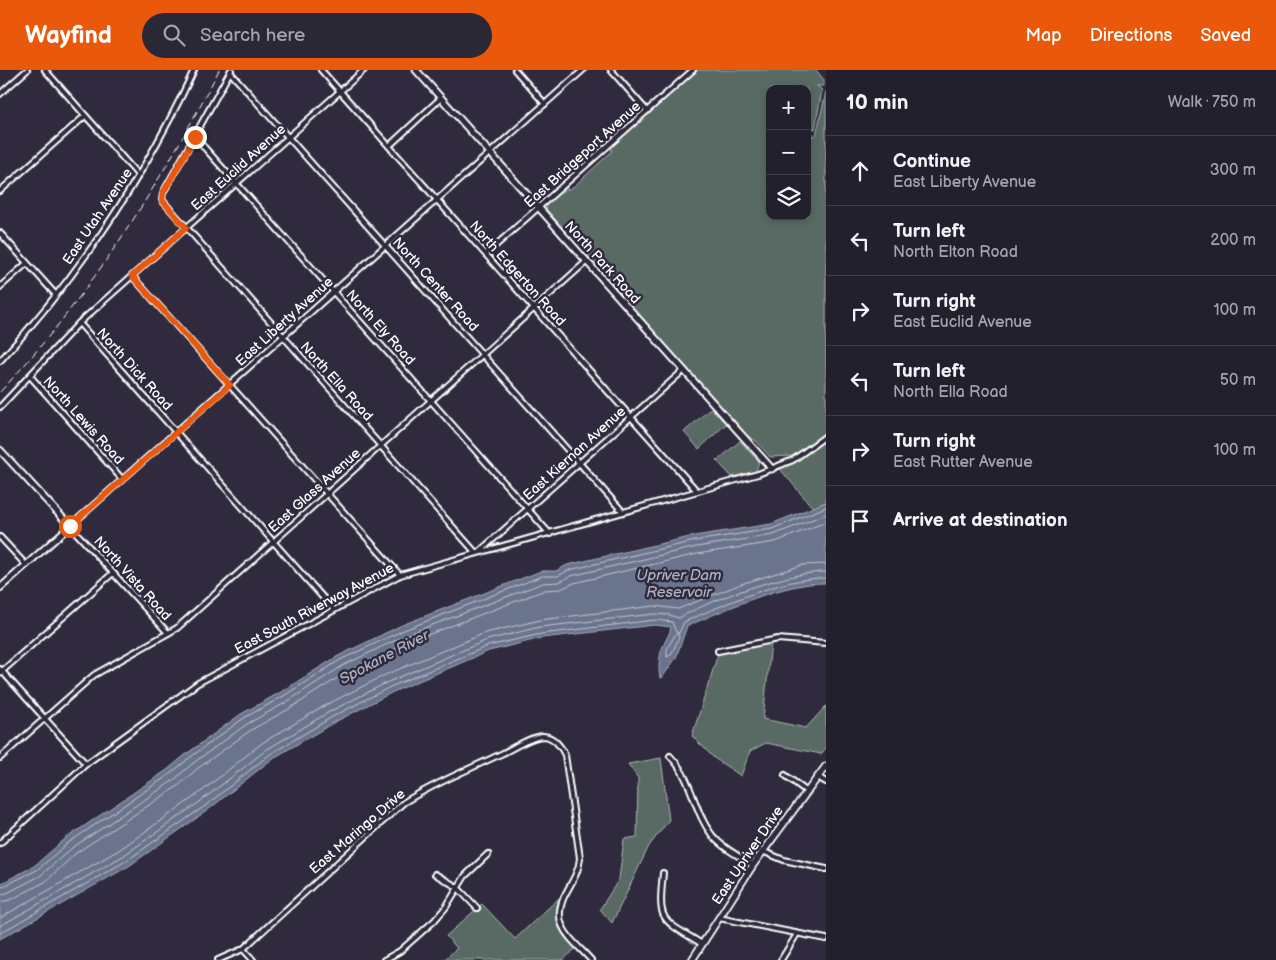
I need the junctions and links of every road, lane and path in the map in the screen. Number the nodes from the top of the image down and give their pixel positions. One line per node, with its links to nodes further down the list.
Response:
1 (27, 70): 13 (street)
2 (45, 70): 17 (street)
3 (194, 70): 22 (street, East Utah Avenue)
4 (321, 70): 12 (street, North Edgerton Road)
5 (364, 70): 12 (street, East Euclid Avenue)
6 (416, 70): 14 (street, North Park Road)
7 (515, 70): 15 (street)
8 (583, 70): 15 (street, East Liberty Avenue)
9 (611, 70): 16 (street)
10 (693, 70): 16 (street, East Bridgeport Avenue)
11 (231, 71): 18 (street, North Center Road); 19 (street)
12 (340, 91): 18 (street, East Euclid Avenue); 20 (street, North Edgerton Road)
13 (0, 94)
14 (441, 98): 20 (street); 21 (street, North Park Road)
15 (545, 104): 21 (street, East Liberty Avenue)
16 (647, 111): 26 (street, East Bridgeport Avenue)
17 (86, 116): 22 (street); 24 (street)
18 (289, 136): 23 (street, East Euclid Avenue); 29 (street, North Center Road)
19 (195, 137): 23 (street, North Ely Road); 27 (street, North Ella Road)
20 (389, 146): 25 (street, North Edgerton Road)
21 (490, 153): 25 (street, East Liberty Avenue); 26 (street, North Park Road)
22 (138, 175): 36 (street, East Utah Avenue)
23 (237, 183): 27 (street, East Euclid Avenue); 35 (street, North Ely Road)
24 (0, 191)
25 (437, 200): 29 (street, East Liberty Avenue); 30 (street, North Edgerton Road)
26 (539, 207): 30 (street, East Bridgeport Avenue); 31 (street, North Park Road)
27 (186, 228): 33 (street, East Euclid Avenue); 39 (street, North Ella Road)
28 (0, 233): 32 (street)
29 (386, 246): 35 (street, East Liberty Avenue); 40 (street, North Center Road)
30 (486, 254): 37 (street, North Edgerton Road)
31 (587, 261): 37 (street, East Glass Avenue); 42 (street, North Park Road)
32 (27, 263): 34 (street); 36 (street)
33 (132, 276): 38 (street, East Euclid Avenue); 44 (street)
34 (0, 287)
35 (334, 292): 39 (street, East Liberty Avenue); 45 (street, North Ely Road)
36 (56, 295): 41 (street, East Utah Avenue)
37 (534, 309): 40 (street, East Glass Avenue); 47 (street, North Edgerton Road)
38 (78, 323): 43 (street, East Euclid Avenue); 48 (street, North Dick Road)
39 (283, 338): 44 (street, East Liberty Avenue); 50 (street, North Ella Road)
40 (483, 354): 45 (street, East Glass Avenue); 52 (street, North Center Road)
41 (0, 361)
42 (684, 370): 47 (street, East Kiernan Avenue); 53 (street, North Park Road)
43 (30, 376): 46 (street, East Euclid Avenue); 54 (street, North Lewis Road)
44 (230, 385): 48 (street, East Liberty Avenue); 56 (street)
45 (431, 400): 50 (street, East Glass Avenue); 57 (street, North Ely Road)
46 (0, 407)
47 (631, 417): 52 (street, East Kiernan Avenue); 55 (street, North Edgerton Road)
48 (176, 432): 54 (street, East Liberty Avenue); 62 (street, North Dick Road)
49 (826, 436): 53 (street, East South Riverway Avenue)
50 (380, 446): 56 (street, East Glass Avenue); 63 (street, North Ella Road)
51 (0, 450): 59 (street, North Vista Road)
52 (580, 463): 57 (street, East Kiernan Avenue); 58 (street, North Center Road)
53 (772, 469): 55 (street, East South Riverway Avenue)
54 (122, 479): 59 (street, East Liberty Avenue)
55 (697, 492): 58 (street, East South Riverway Avenue)
56 (328, 493): 62 (street, East Glass Avenue); 66 (street)
57 (528, 508): 60 (street, North Ely Road); 63 (street, East Kiernan Avenue)
58 (624, 512): 60 (street, East South Riverway Avenue)
59 (70, 526): 64 (street, East Liberty Avenue); 65 (street, North Vista Road)
60 (550, 534): 63 (street, East South Riverway Avenue)
61 (0, 536): 64 (street)
62 (274, 540): 68 (street, North Dick Road); 69 (street, East Glass Avenue)
63 (478, 553): 66 (street, East South Riverway Avenue)
64 (26, 565): 67 (street, East Liberty Avenue)
65 (112, 573): 69 (street, North Vista Road); 72 (street)
66 (400, 575): 68 (street, East South Riverway Avenue)
67 (0, 588)
68 (334, 610): 76 (street, East South Riverway Avenue)
69 (168, 633): 73 (street, East Glass Avenue)
70 (826, 643): 71 (street)
71 (718, 651)
72 (1, 671): 73 (street)
73 (45, 718): 75 (street, East Glass Avenue); 76 (street)
74 (670, 756): 85 (street)
75 (0, 758)
76 (86, 764): 82 (street, East South Riverway Avenue)
77 (826, 766): 79 (main road, East Upriver Drive)
78 (785, 775): 81 (street)
79 (818, 777): 80 (street); 81 (main road, East Upriver Drive)
80 (826, 782)
81 (806, 791): 83 (main road, East Upriver Drive)
82 (0, 844)
83 (762, 851): 85 (main road, East Upriver Drive); 86 (street)
84 (488, 854): 89 (street)
85 (753, 865): 91 (main road, East Upriver Drive)
86 (826, 869)
87 (663, 873): 94 (street)
88 (436, 874): 89 (street)
89 (457, 887): 90 (street); 98 (street)
90 (477, 908)
91 (719, 918): 92 (street); 94 (main road, East Upriver Drive)
92 (797, 934): 93 (street); 101 (street)
93 (826, 939)
94 (702, 944): 100 (main road, East Upriver Drive)
95 (243, 949): 96 (street, East Maringo Drive); 97 (street); 99 (street, East Maringo Drive)
96 (218, 960)
97 (253, 960)
98 (384, 960)
99 (591, 960)
100 (692, 960)
101 (781, 960)

